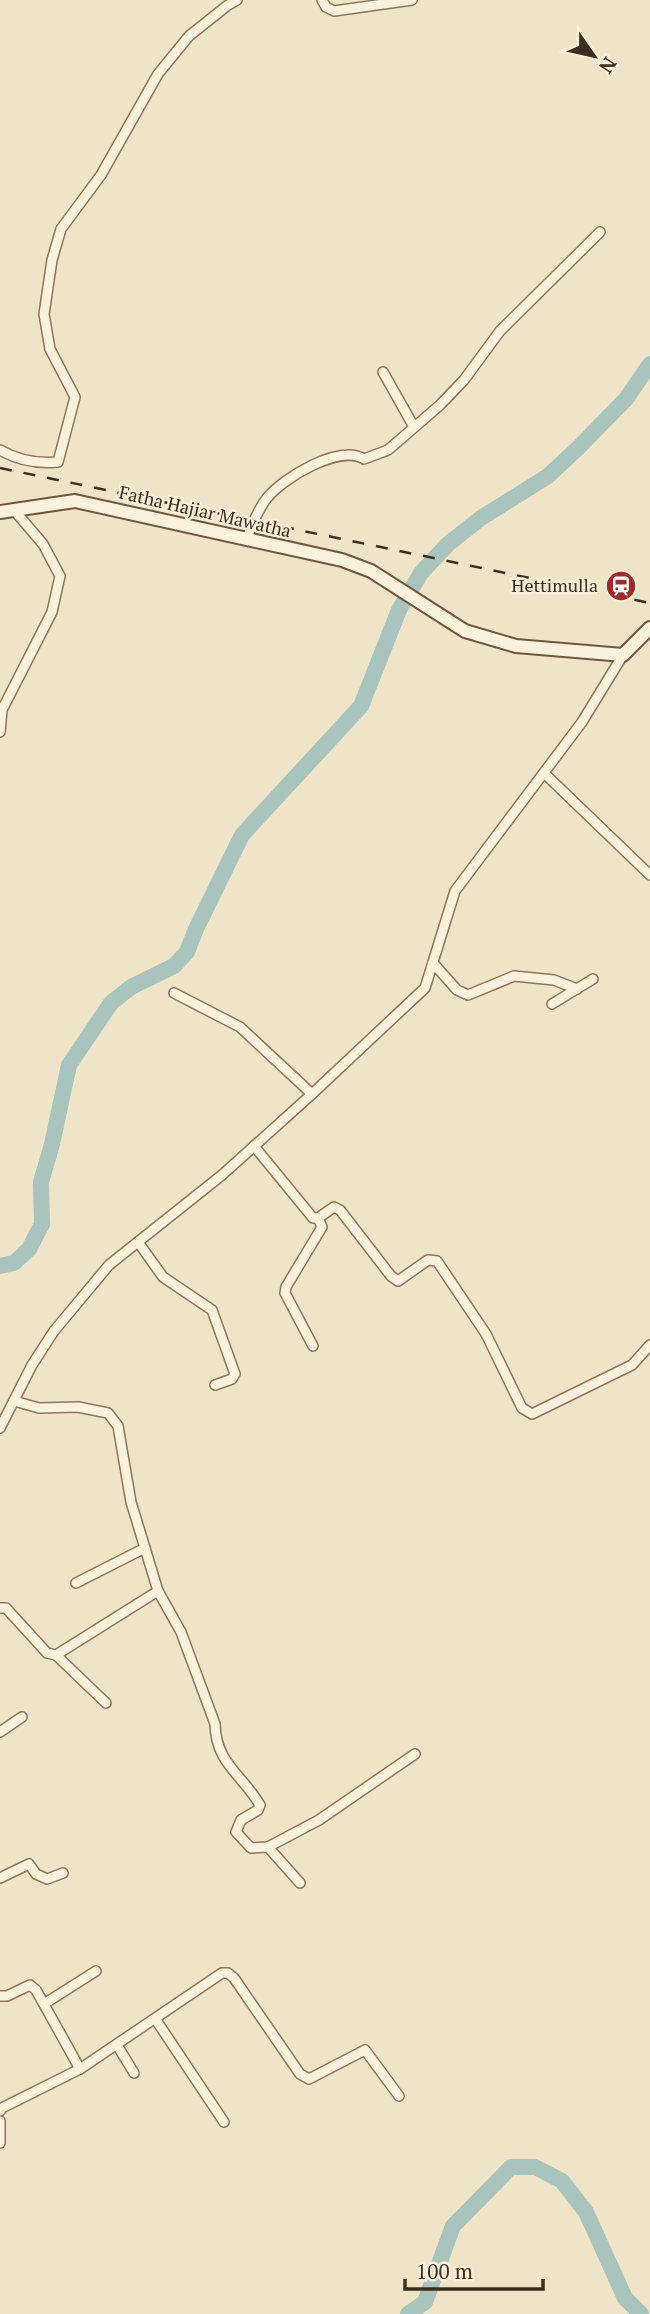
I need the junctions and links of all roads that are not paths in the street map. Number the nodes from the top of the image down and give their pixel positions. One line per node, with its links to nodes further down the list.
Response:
1 (237, 0): 7 (street)
2 (322, 0): 3 (street)
3 (412, 0)
4 (600, 232): 6 (street)
5 (383, 372): 6 (street)
6 (414, 426): 10 (street)
7 (0, 450)
8 (14, 510): 9 (street, Fatha Hajiar Mawatha); 10 (street, Fatha Hajiar Mawatha); 13 (street)
9 (0, 512)
10 (247, 538): 12 (street, Fatha Hajiar Mawatha)
11 (648, 634): 12 (street)
12 (623, 655): 15 (street)
13 (1, 711): 14 (street)
14 (0, 732)
15 (544, 773): 16 (street); 17 (street)
16 (650, 875)
17 (433, 963): 19 (street); 22 (street)
18 (593, 979): 19 (street)
19 (577, 989): 21 (street)
20 (174, 993): 22 (street)
21 (552, 1004)
22 (312, 1094): 23 (street)
23 (254, 1146): 24 (street); 25 (street)
24 (318, 1218): 26 (street); 27 (street)
25 (138, 1242): 28 (street); 29 (street)
26 (650, 1345)
27 (313, 1346)
28 (215, 1385)
29 (14, 1401): 30 (street); 31 (street)
30 (0, 1428)
31 (145, 1548): 32 (street); 33 (street)
32 (76, 1583)
33 (158, 1591): 35 (street); 40 (street)
34 (0, 1608): 35 (street)
35 (56, 1655): 36 (street)
36 (106, 1703)
37 (22, 1717): 38 (street)
38 (0, 1732)
39 (415, 1754): 40 (street)
40 (268, 1847): 43 (street)
41 (63, 1873): 42 (street)
42 (0, 1878)
43 (300, 1883)
44 (96, 1970): 46 (street)
45 (0, 1996): 46 (street)
46 (44, 2004): 49 (street)
47 (156, 2020): 48 (street); 51 (street); 54 (street)
48 (117, 2045): 49 (street); 50 (street)
49 (80, 2069): 52 (street)
50 (134, 2073)
51 (399, 2096)
52 (0, 2111)
53 (0, 2121): 55 (street)
54 (224, 2122)
55 (0, 2143)

